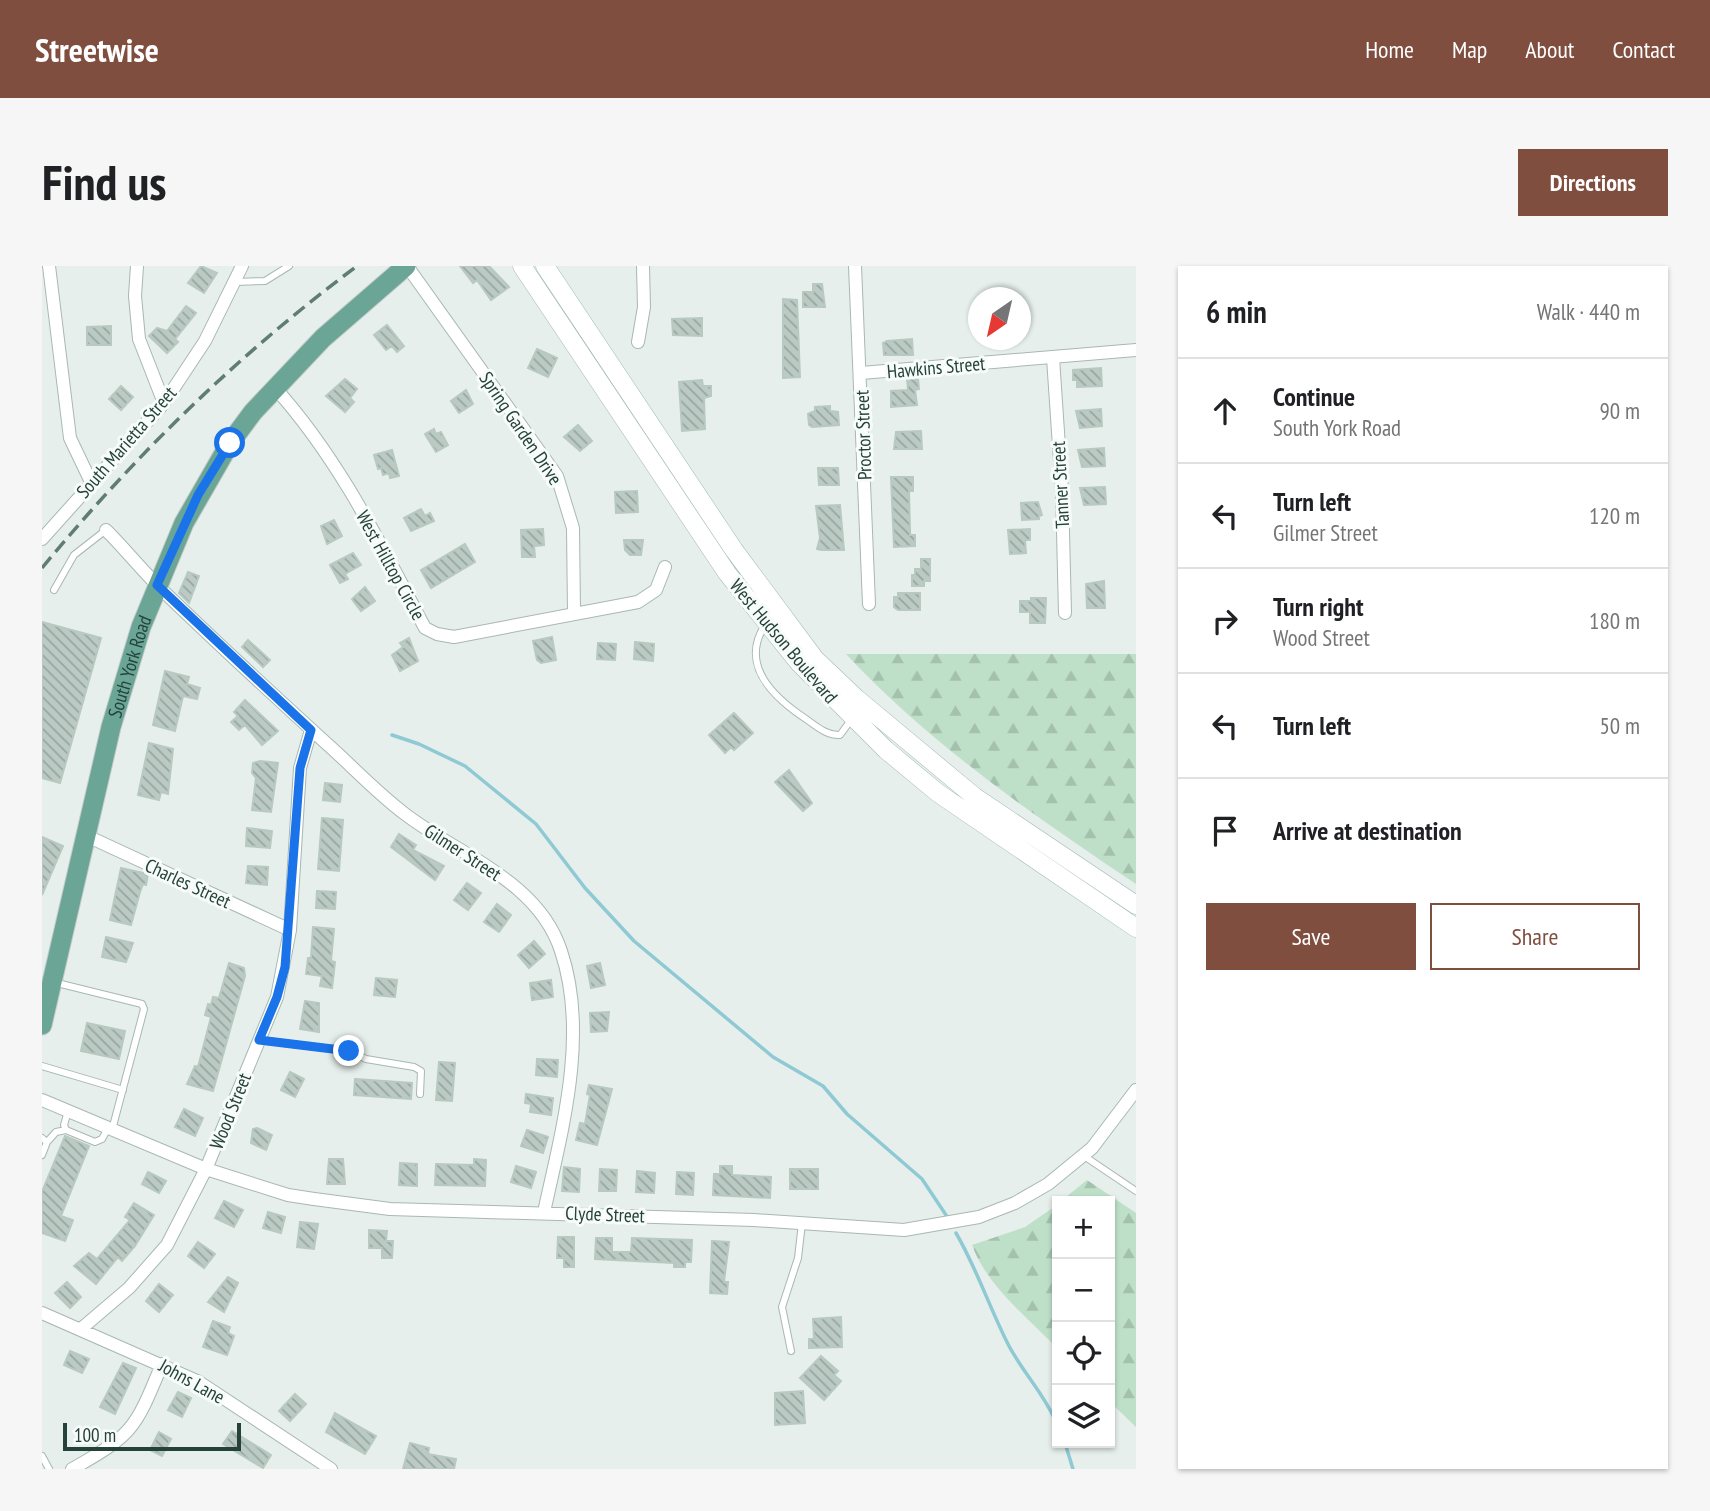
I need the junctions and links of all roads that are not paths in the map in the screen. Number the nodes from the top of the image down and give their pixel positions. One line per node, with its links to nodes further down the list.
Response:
1 (49, 266): 11 (street)
2 (137, 266): 17 (street)
3 (242, 266): 10 (street, South Marietta Street)
4 (289, 266): 10 (lane)
5 (407, 266): 16 (main road, South York Road); 26 (street, Spring Garden Drive)
6 (522, 266): 28 (main road, West Hudson Boulevard)
7 (545, 266): 25 (main road, West Hudson Boulevard)
8 (643, 266): 12 (street)
9 (855, 266): 15 (street, Proctor Street)
10 (235, 282): 17 (street, South Marietta Street)
11 (48, 315): 18 (street)
12 (638, 342)
13 (1136, 350): 14 (street, Hawkins Street)
14 (1053, 358): 15 (street, Hawkins Street); 27 (street, Tanner Street)
15 (861, 373): 24 (street, Proctor Street)
16 (276, 389): 22 (main road, South York Road); 26 (street, West Hilltop Circle)
17 (164, 403): 18 (street, South Marietta Street)
18 (91, 482): 20 (street, South Marietta Street)
19 (106, 530): 22 (street, Gilmer Street); 23 (lane)
20 (42, 539)
21 (665, 567): 26 (street, West Hilltop Circle)
22 (157, 585): 30 (street, Gilmer Street); 31 (main road, South York Road)
23 (54, 590)
24 (869, 604)
25 (780, 611): 28 (lane); 32 (main road, West Hudson Boulevard)
26 (574, 612)
27 (1065, 613)
28 (766, 624): 29 (main road, West Hudson Boulevard); 29 (lane)
29 (852, 719): 33 (main road, West Hudson Boulevard)
30 (311, 730): 34 (street, Wood Street); 51 (street, Gilmer Street)
31 (87, 836): 34 (street, Charles Street); 35 (main road, South York Road)
32 (1136, 905)
33 (1136, 928)
34 (290, 930): 37 (street, Wood Street)
35 (52, 982): 36 (main road, South York Road); 39 (lane)
36 (42, 1025)
37 (259, 1040): 41 (lane); 49 (street, Wood Street)
38 (42, 1066): 39 (lane)
39 (123, 1090): 44 (lane)
40 (1136, 1090): 48 (street, Clyde Street)
41 (420, 1094)
42 (42, 1100): 43 (street, Clyde Street)
43 (68, 1111): 44 (street, Clyde Street); 45 (lane)
44 (110, 1129): 45 (lane); 49 (street, Clyde Street)
45 (65, 1130): 46 (lane)
46 (44, 1140): 47 (lane)
47 (42, 1154)
48 (1084, 1156): 50 (lane); 52 (street, Clyde Street)
49 (206, 1169): 51 (street, Clyde Street); 54 (street, Wood Street)
50 (1136, 1191)
51 (544, 1212): 52 (street, Clyde Street)
52 (802, 1223): 55 (lane)
53 (42, 1313): 54 (street, Johns Lane)
54 (82, 1328): 56 (street, Johns Lane)
55 (791, 1352)
56 (162, 1364): 59 (street); 60 (street, Johns Lane)
57 (42, 1456): 58 (lane)
58 (49, 1469)
59 (72, 1469)
60 (331, 1469)

